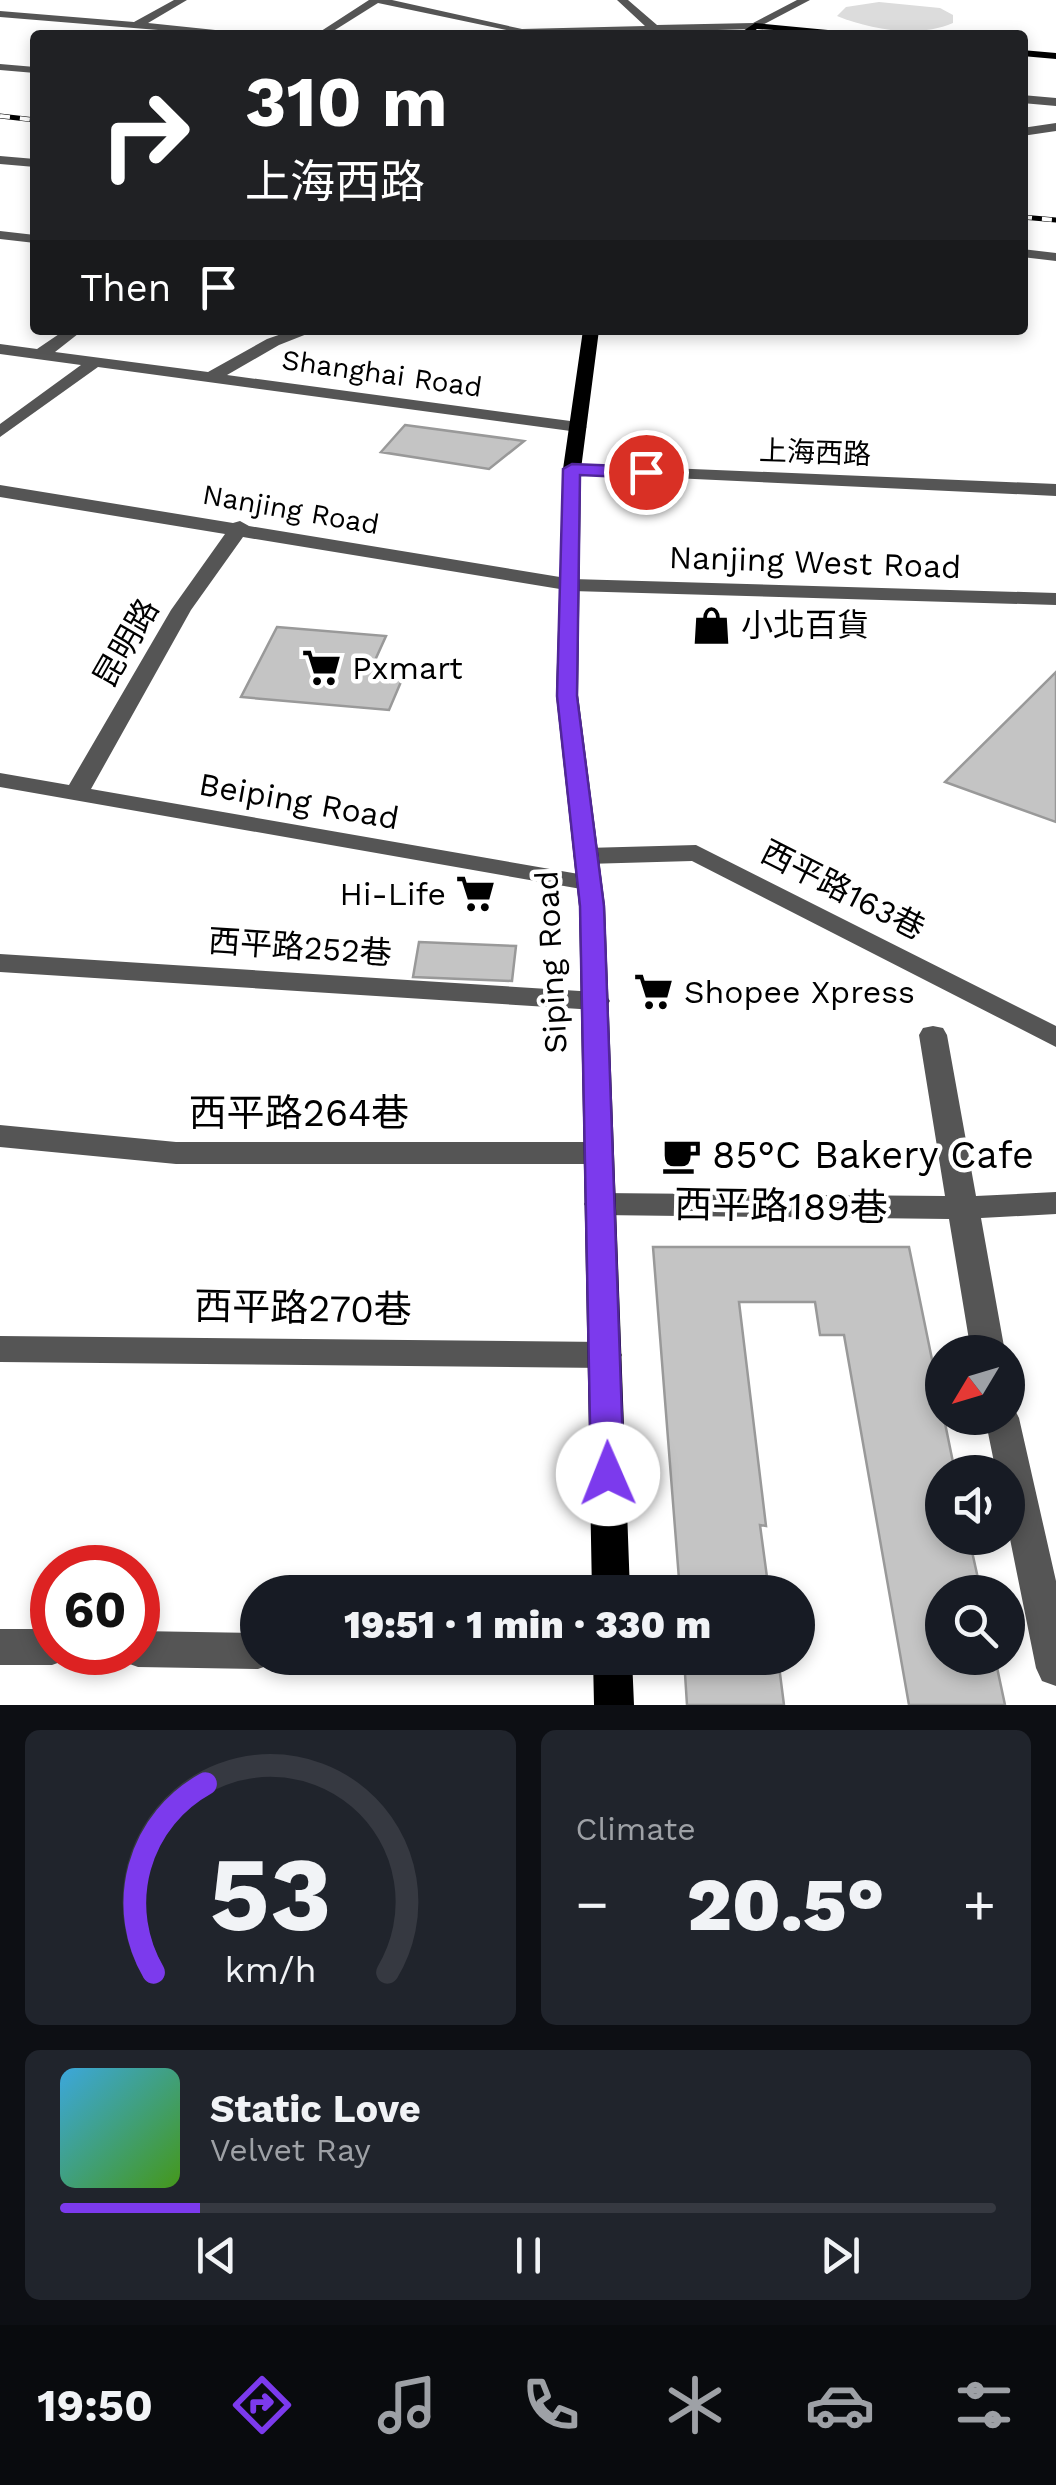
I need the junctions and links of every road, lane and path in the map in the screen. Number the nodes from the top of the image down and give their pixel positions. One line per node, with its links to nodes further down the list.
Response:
1 (182, 0): 7 (street)
2 (377, 0): 12 (street); 13 (street)
3 (650, 0): 5 (street)
4 (805, 0): 8 (street)
5 (623, 1): 9 (street)
6 (0, 14): 7 (street)
7 (134, 26): 10 (street); 11 (street)
8 (755, 26): 9 (street); 15 (main road); 16 (main road)
9 (652, 27): 14 (street)
10 (127, 30)
11 (189, 30)
12 (328, 30)
13 (506, 30)
14 (586, 30)
15 (749, 30)
16 (797, 30)
17 (1028, 54): 18 (main road)
18 (1056, 56)
19 (0, 67): 20 (street)
20 (30, 70)
21 (1028, 100): 22 (street)
22 (1056, 102)
23 (1056, 128): 24 (street)
24 (1028, 131)
25 (0, 160): 26 (street)
26 (30, 163)
27 (0, 235): 28 (street)
28 (30, 238)
29 (1028, 254): 30 (street)
30 (1056, 257)
31 (68, 335): 35 (street)
32 (293, 335): 37 (street)
33 (591, 335): 38 (main road, Siping Road)
34 (0, 349): 35 (street, Shanghai Road)
35 (41, 354): 36 (street, Shanghai Road)
36 (95, 362): 37 (street, Shanghai Road); 39 (street)
37 (211, 378): 38 (street, Shanghai Road)
38 (578, 427): 40 (main road, Siping Road)
39 (0, 432)
40 (572, 469): 41 (street, 上海西路); 44 (main road, Siping Road)
41 (1056, 490)
42 (0, 491): 43 (street, Nanjing Road)
43 (240, 527): 44 (street, Nanjing Road); 47 (street, 昆明路)
44 (572, 585): 45 (street, Nanjing West Road); 48 (main road, Siping Road)
45 (1056, 599)
46 (0, 780): 47 (street, Beiping Road)
47 (75, 795): 48 (street, Beiping Road)
48 (587, 869): 50 (main road, Siping Road); 52 (street, 西平路163巷)
49 (0, 963): 50 (street, 西平路252巷)
50 (596, 1001): 54 (main road, Siping Road)
51 (933, 1036): 57 (street)
52 (1056, 1038)
53 (0, 1136): 54 (street, 西平路264巷)
54 (598, 1154): 56 (main road, Siping Road)
55 (1056, 1202): 57 (street, 西平路189巷)
56 (600, 1204): 57 (street, 西平路189巷); 60 (main road, Siping Road)
57 (963, 1208): 58 (street)
58 (985, 1335)
59 (0, 1349): 60 (street, 西平路270巷)
60 (605, 1354): 62 (main road, Siping Road)
61 (1006, 1435): 67 (street)
62 (611, 1575)
63 (0, 1646): 64 (street)
64 (30, 1647)
65 (160, 1649): 66 (street)
66 (240, 1650)
67 (1056, 1668)
68 (613, 1675): 69 (main road)
69 (614, 1705)

